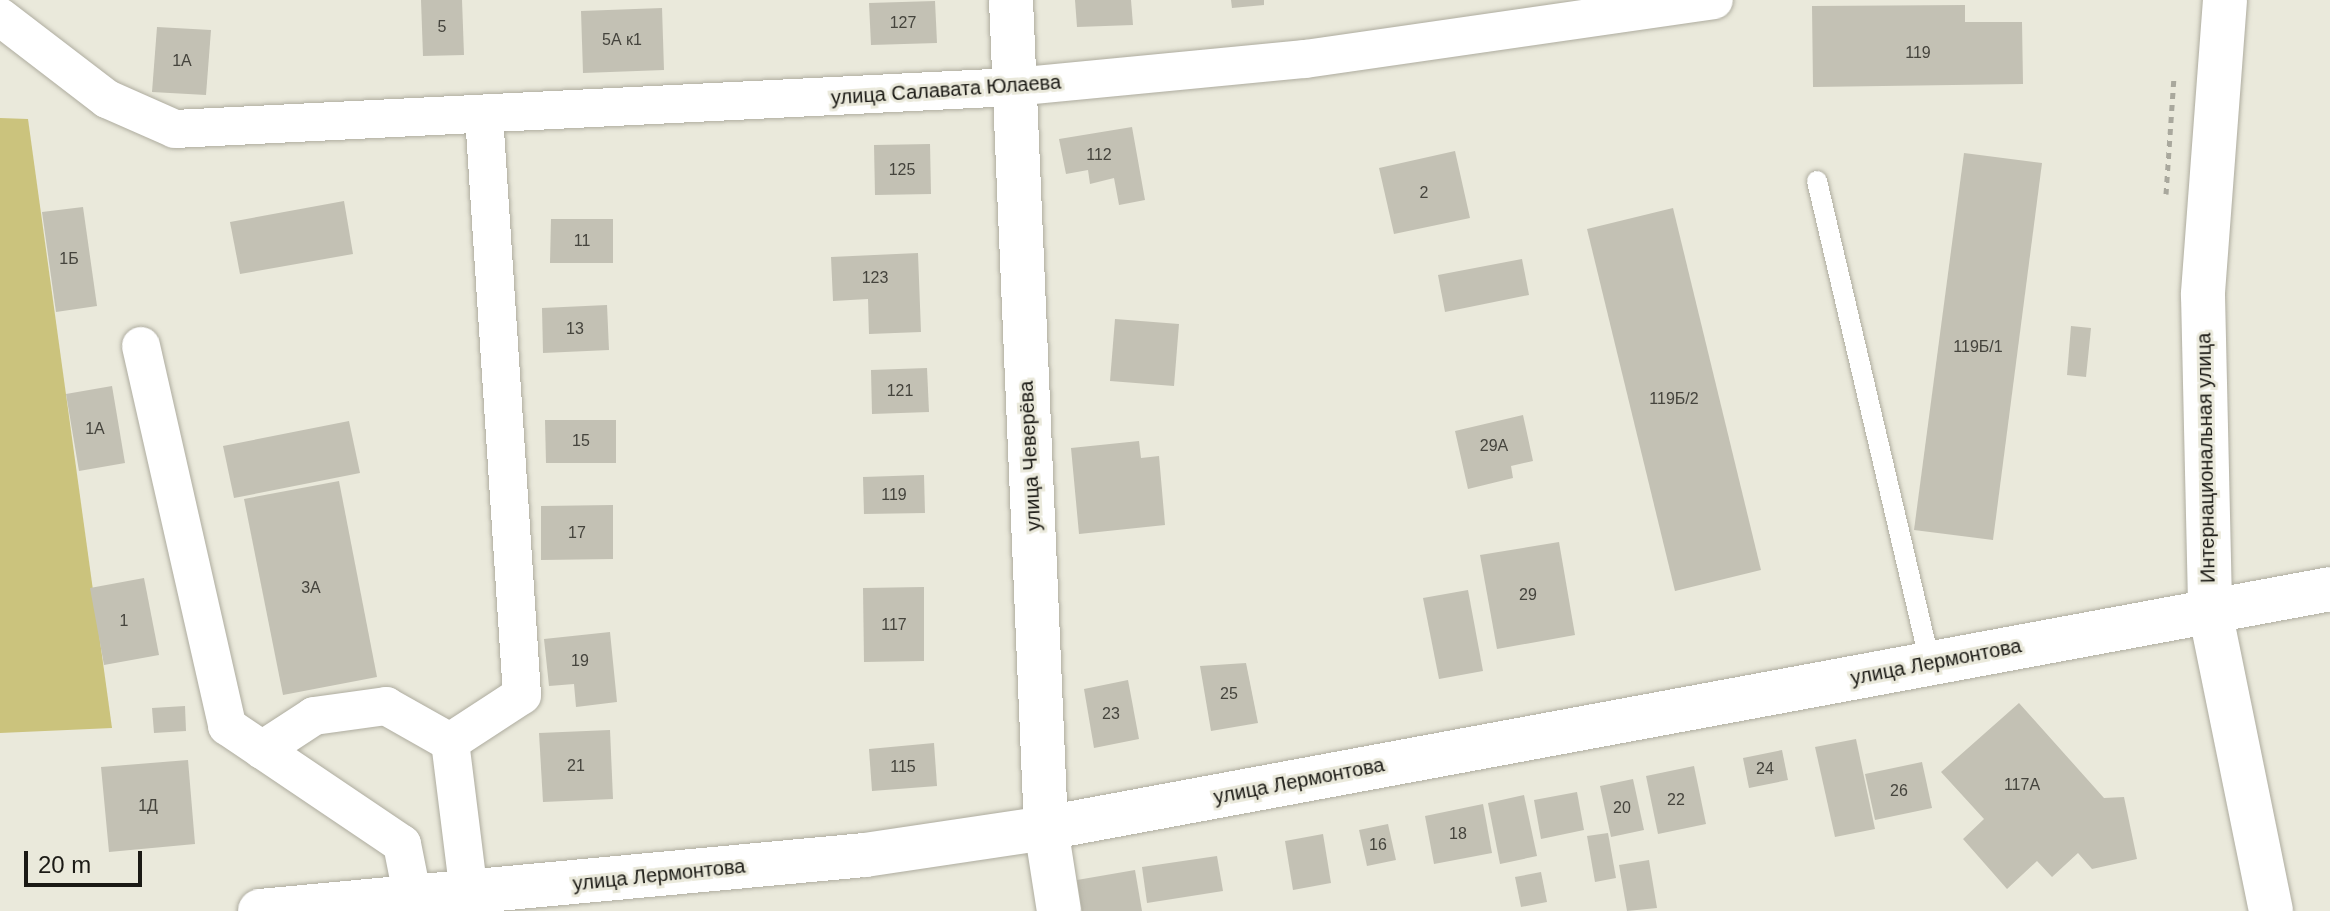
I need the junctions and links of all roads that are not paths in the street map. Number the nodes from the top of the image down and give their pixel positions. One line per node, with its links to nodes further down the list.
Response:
1 (1011, 0): 5 (street, улица Чеверёва)
2 (1714, 0): 5 (street, улица Салавата Юлаева)
3 (2225, 0): 10 (street, Интернациональная улица)
4 (0, 17): 6 (street, улица Салавата Юлаева)
5 (1013, 87): 6 (street, улица Салавата Юлаева); 14 (street, улица Чеверёва)
6 (484, 116): 12 (street)
7 (1817, 181): 11 (lane)
8 (141, 346): 13 (street)
9 (2330, 589): 10 (street, улица Лермонтова)
10 (2210, 611): 11 (street, улица Лермонтова); 19 (street, Интернациональная улица)
11 (1930, 664): 14 (street, улица Лермонтова)
12 (450, 742): 13 (street); 15 (street)
13 (262, 750): 16 (street)
14 (1046, 828): 15 (street, улица Лермонтова); 18 (street, улица Чеверёва)
15 (469, 894): 16 (street, улица Лермонтова)
16 (413, 899): 17 (street, улица Лермонтова)
17 (287, 910)
18 (1059, 911)
19 (2271, 911)

